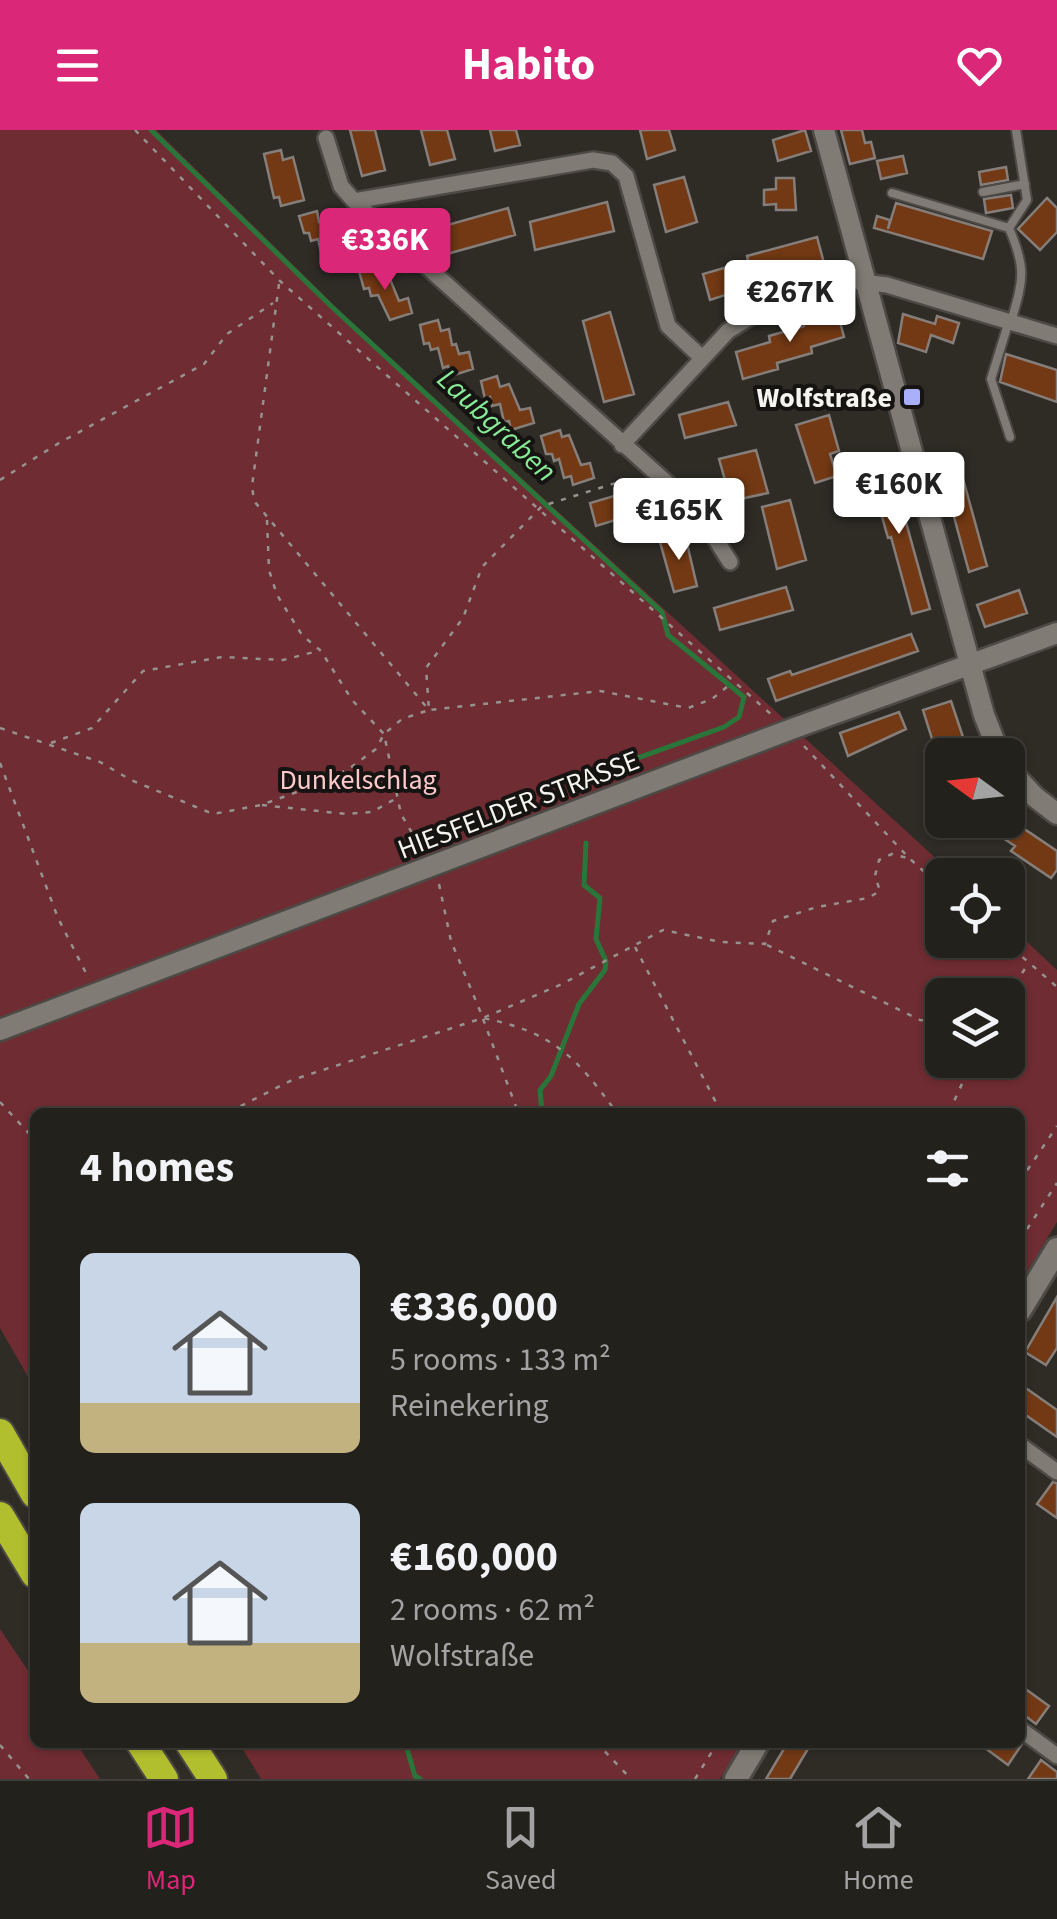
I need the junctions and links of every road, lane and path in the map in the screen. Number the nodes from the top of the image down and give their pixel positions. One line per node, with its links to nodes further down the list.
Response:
1 (135, 130): 11 (path)
2 (824, 130): 10 (street)
3 (1016, 130): 5 (lane)
4 (326, 138): 8 (street)
5 (1025, 184): 6 (lane); 9 (lane)
6 (983, 192)
7 (892, 193): 9 (lane)
8 (354, 201): 15 (street); 17 (street)
9 (1009, 228): 13 (lane)
10 (865, 280): 13 (street); 15 (street); 25 (street)
11 (280, 281): 12 (path); 20 (path)
12 (275, 301): 19 (path); 21 (path)
13 (1010, 322): 14 (street); 16 (lane)
14 (1057, 336)
15 (701, 357): 17 (street)
16 (1010, 436)
17 (622, 445): 18 (street)
18 (652, 472): 20 (path); 22 (street)
19 (0, 480)
20 (540, 508): 26 (path); 27 (path)
21 (267, 519): 24 (path); 27 (path)
22 (730, 562)
23 (1057, 633): 25 (street, HIESFELDER STRASSE)
24 (321, 650): 30 (path); 32 (path)
25 (970, 663): 29 (street, HIESFELDER STRASSE); 31 (street)
26 (734, 681): 27 (path); 29 (path)
27 (428, 710): 30 (path)
28 (0, 728): 32 (path)
29 (790, 730): 38 (path); 39 (street, HIESFELDER STRASSE)
30 (384, 734): 35 (path); 36 (path)
31 (992, 738)
32 (50, 743): 36 (path)
33 (0, 763): 47 (path)
34 (1025, 787): 37 (street)
35 (398, 798): 36 (path); 39 (path)
36 (261, 805)
37 (1057, 814)
38 (909, 858): 40 (path); 41 (path)
39 (432, 866): 47 (street, HIESFELDER STRASSE); 48 (path)
40 (925, 873)
41 (765, 944): 42 (path); 49 (path)
42 (635, 946): 48 (path); 56 (path)
43 (1023, 958): 44 (path)
44 (1028, 962): 45 (path); 46 (path)
45 (1018, 978)
46 (1057, 987)
47 (96, 994): 50 (street, HIESFELDER STRASSE)
48 (483, 1018): 53 (path); 54 (path); 55 (path)
49 (925, 1020)
50 (0, 1030)
51 (965, 1078): 57 (path)
52 (0, 1102): 59 (path)
53 (237, 1108)
54 (517, 1108)
55 (613, 1108)
56 (719, 1108)
57 (951, 1108)
58 (1057, 1126): 60 (path)
59 (30, 1135)
60 (1025, 1174)
61 (1057, 1183): 62 (path)
62 (1027, 1228): 63 (path)
63 (1025, 1231)
64 (1057, 1249): 65 (main road)
65 (1025, 1302)
66 (0, 1433): 69 (highway)
67 (1025, 1449): 68 (street)
68 (1057, 1472)
69 (30, 1485)
70 (0, 1516): 71 (highway)
71 (30, 1566)
72 (1025, 1733): 79 (street)
73 (0, 1745): 80 (path)
74 (144, 1748): 81 (highway)
75 (194, 1748): 82 (highway)
76 (602, 1748): 83 (path)
77 (714, 1748): 84 (path)
78 (754, 1748): 85 (main road)
79 (1057, 1756)
80 (29, 1779)
81 (164, 1779)
82 (213, 1779)
83 (631, 1779)
84 (695, 1779)
85 (736, 1779)

